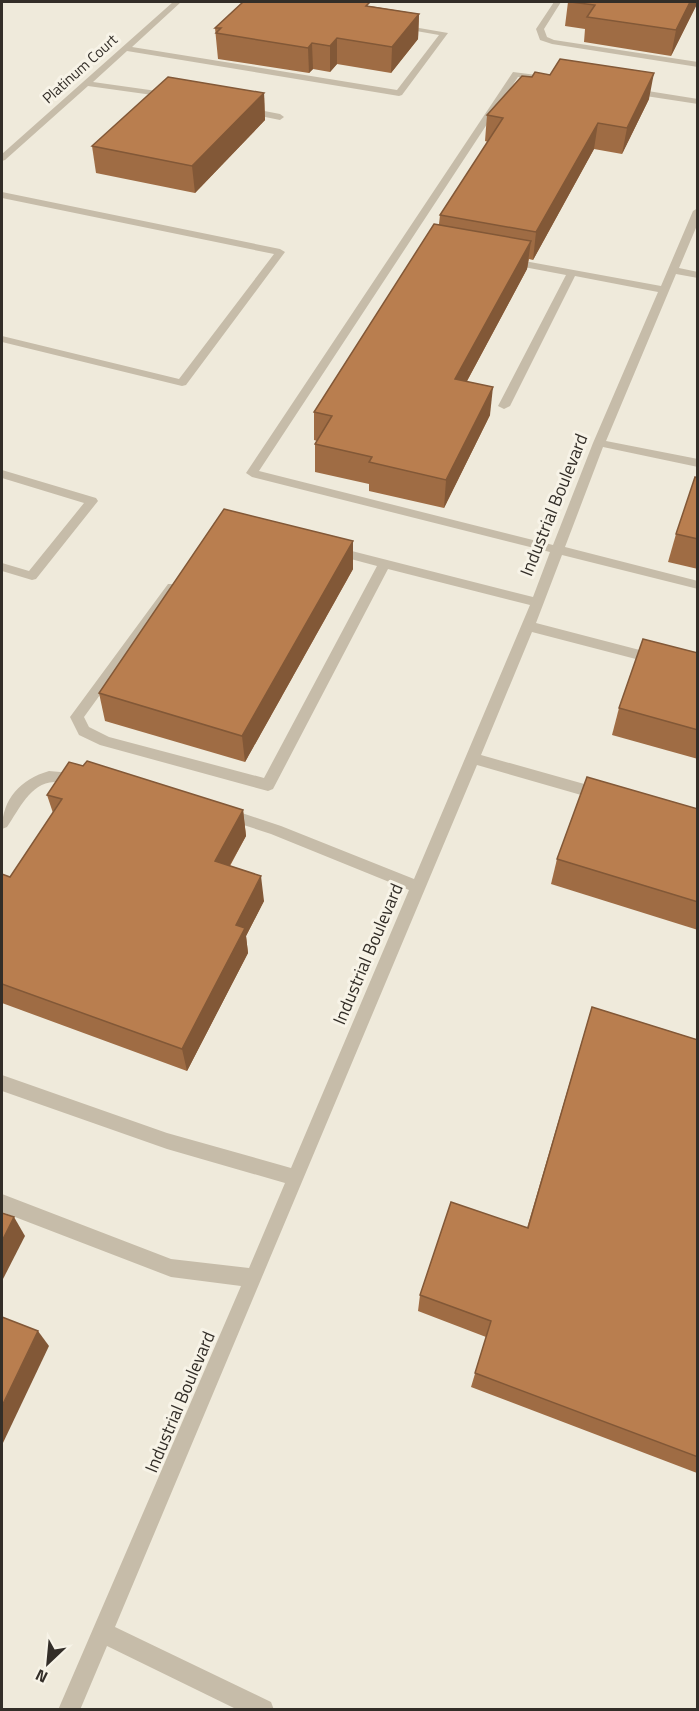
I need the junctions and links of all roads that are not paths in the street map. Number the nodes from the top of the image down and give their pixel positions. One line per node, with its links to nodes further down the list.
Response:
1 (177, 2): 4 (street, Platinum Court)
2 (557, 2): 5 (street)
3 (386, 24): 4 (street)
4 (125, 48): 7 (street, Platinum Court)
5 (698, 65)
6 (561, 81): 27 (street)
7 (86, 83): 9 (street); 13 (street, Platinum Court)
8 (618, 90): 10 (street)
9 (177, 97)
10 (698, 102)
11 (232, 107): 12 (street)
12 (280, 117)
13 (2, 158)
14 (2, 195): 21 (street)
15 (698, 211): 17 (street, Industrial Boulevard)
16 (494, 258): 18 (street)
17 (672, 270): 19 (street); 20 (street, Industrial Boulevard)
18 (572, 273): 20 (street); 22 (street)
19 (698, 275)
20 (664, 290): 23 (street, Industrial Boulevard)
21 (2, 339)
22 (504, 406)
23 (599, 443): 24 (street); 27 (street, Industrial Boulevard)
24 (698, 463)
25 (2, 474): 29 (street)
26 (320, 547): 28 (street)
27 (557, 548): 31 (street); 32 (street, Industrial Boulevard)
28 (385, 563): 30 (street); 32 (street)
29 (2, 567)
30 (181, 575)
31 (698, 585)
32 (536, 602): 33 (street, Industrial Boulevard)
33 (528, 626): 34 (street); 35 (street, Industrial Boulevard)
34 (663, 661)
35 (472, 758): 37 (street); 40 (street, Industrial Boulevard)
36 (88, 779): 39 (street)
37 (621, 801)
38 (210, 808): 40 (street)
39 (2, 823)
40 (417, 887): 42 (street, Industrial Boulevard)
41 (2, 1083): 42 (street)
42 (296, 1178): 44 (street, Industrial Boulevard)
43 (2, 1203): 44 (street)
44 (254, 1278): 45 (street, Industrial Boulevard)
45 (101, 1632): 46 (street, Industrial Boulevard); 47 (street)
46 (69, 1710)
47 (263, 1710)

